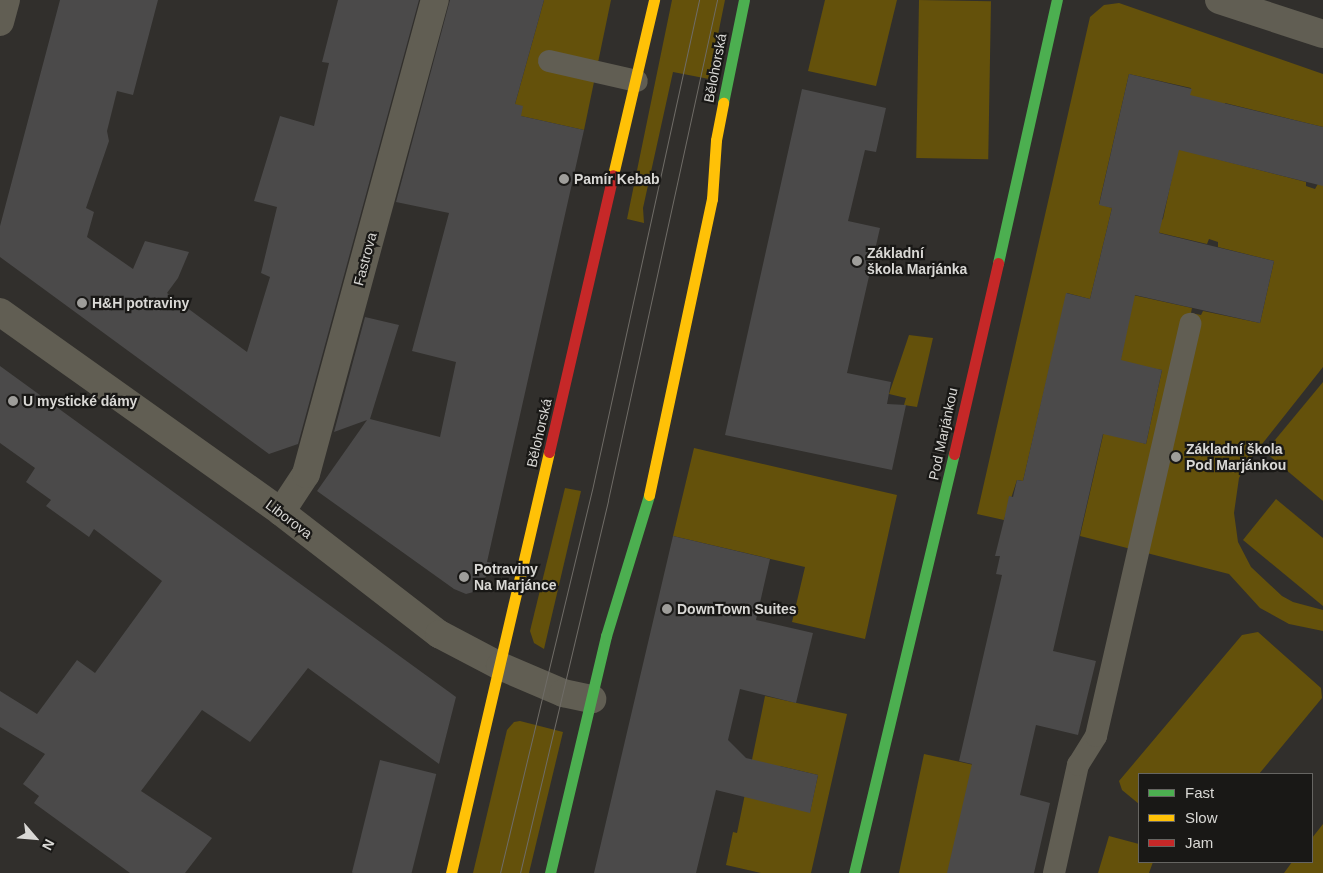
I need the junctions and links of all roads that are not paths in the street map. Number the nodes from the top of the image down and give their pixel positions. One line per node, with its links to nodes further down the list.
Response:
1 (6, 0): 8 (street)
2 (435, 0): 14 (street, Fastrova)
3 (654, 0): 11 (street, Bělohorská)
4 (744, 0): 16 (street, Bělohorská)
5 (1057, 0): 19 (street, Pod Marjánkou)
6 (1220, 0): 7 (street)
7 (1292, 11): 9 (street)
8 (0, 22)
9 (1323, 34)
10 (549, 61): 11 (lane)
11 (637, 81): 15 (street, Bělohorská)
12 (0, 312): 14 (street, Liborova)
13 (1190, 324): 20 (lane)
14 (281, 512): 15 (street, Liborova)
15 (500, 666): 16 (street, Liborova); 17 (street, Bělohorská)
16 (592, 699): 18 (street, Bělohorská)
17 (451, 873)
18 (550, 873)
19 (854, 873)
20 (1054, 873)

